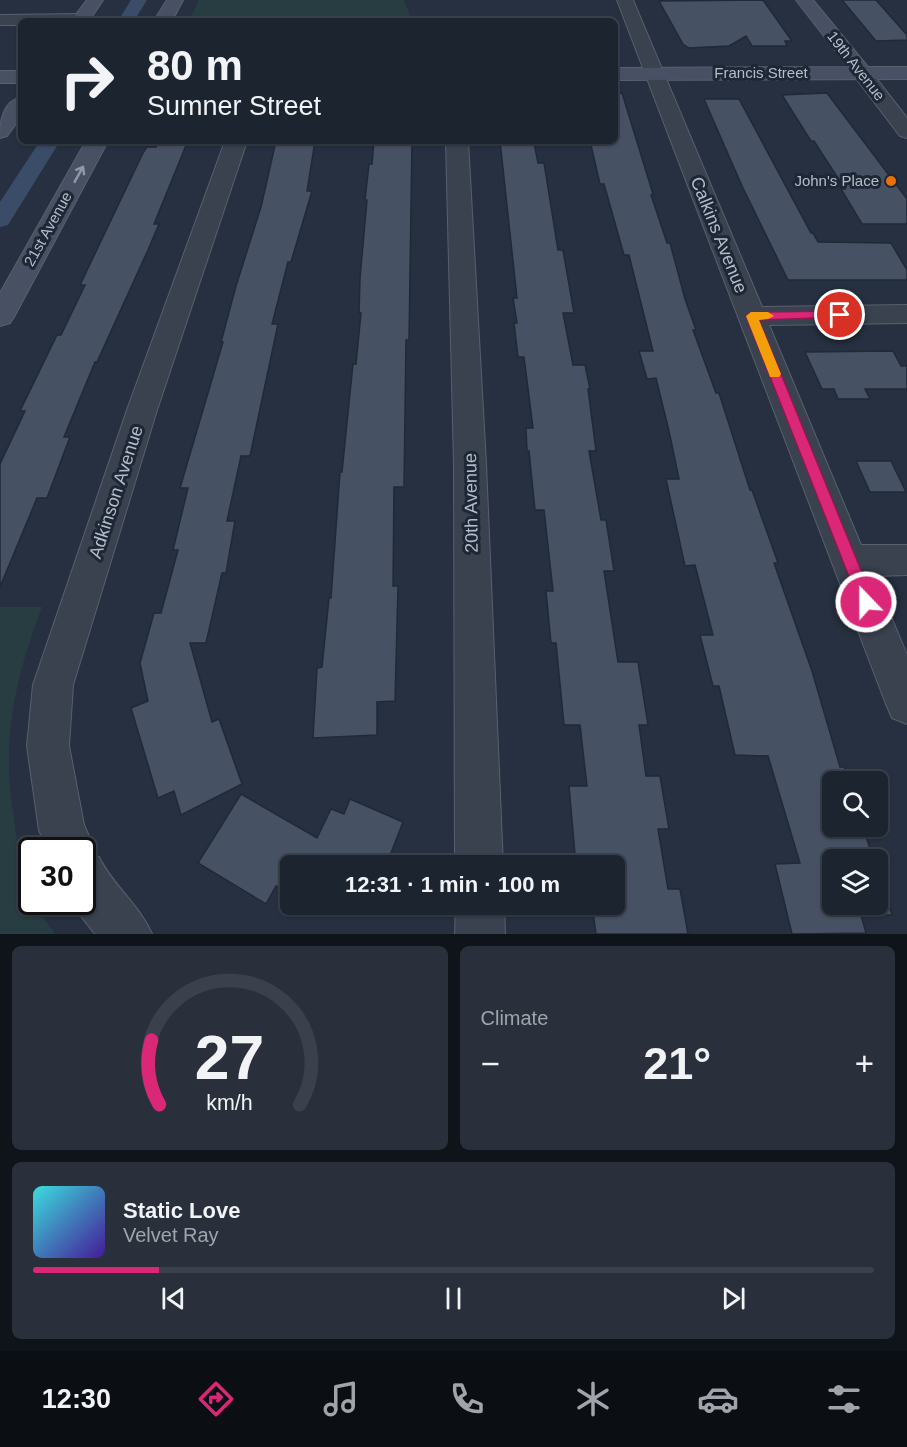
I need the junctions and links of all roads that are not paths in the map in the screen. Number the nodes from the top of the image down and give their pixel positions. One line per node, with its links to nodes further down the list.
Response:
1 (95, 0): 5 (street)
2 (175, 0): 6 (street)
3 (625, 0): 12 (street, Calkins Avenue)
4 (804, 0): 9 (street, 19th Avenue)
5 (82, 18)
6 (165, 18)
7 (0, 20): 8 (street)
8 (18, 20)
9 (862, 73): 10 (street, Francis Street); 12 (street, Francis Street); 17 (street, 19th Avenue)
10 (907, 73)
11 (618, 74): 12 (street, Francis Street)
12 (656, 74): 22 (street, Calkins Avenue)
13 (0, 77): 14 (street)
14 (18, 77)
15 (18, 107): 16 (street)
16 (0, 132)
17 (907, 132)
18 (95, 144): 23 (street, 21st Avenue, one-way to 18)
19 (235, 144): 27 (street, Adkinson Avenue)
20 (457, 144): 28 (street, 20th Avenue)
21 (907, 314): 22 (street)
22 (751, 316): 25 (street, Calkins Avenue)
23 (0, 317)
24 (907, 560): 25 (street)
25 (850, 561): 26 (street, Calkins Avenue)
26 (907, 704)
27 (65, 837)
28 (479, 855)
29 (96, 893): 31 (street, Adkinson Avenue)
30 (480, 915): 32 (street)
31 (126, 934)
32 (480, 934)

